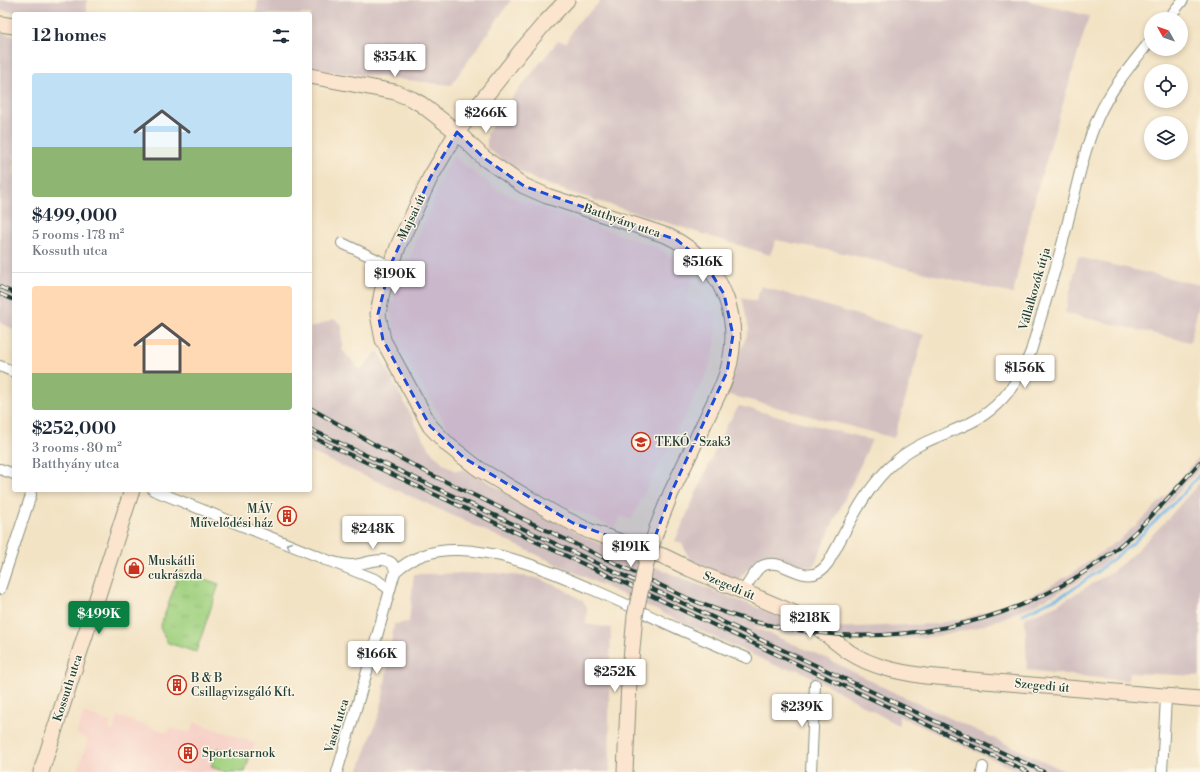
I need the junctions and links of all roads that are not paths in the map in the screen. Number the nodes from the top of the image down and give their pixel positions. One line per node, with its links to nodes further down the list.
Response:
1 (567, 0): 8 (main road, Majsai út)
2 (1183, 0): 3 (street)
3 (1174, 12)
4 (0, 24): 5 (main road)
5 (12, 26)
6 (1144, 49): 25 (street, Vállalkozók útja)
7 (312, 76): 9 (main road, Batthyány utca)
8 (474, 110): 9 (main road, Majsai út); 10 (main road)
9 (457, 132): 10 (main road, Batthyány utca); 12 (main road, Majsai út)
10 (484, 158): 32 (main road, Batthyány utca, bridge)
11 (342, 243): 12 (street)
12 (390, 266): 15 (main road, Majsai út)
13 (0, 366): 14 (street)
14 (12, 371)
15 (459, 454): 25 (main road, Szegedi út)
16 (0, 469): 17 (street)
17 (12, 473)
18 (30, 492): 23 (street)
19 (131, 492): 30 (main road, Kossuth utca)
20 (158, 492): 21 (street, one-way to 20)
21 (325, 560): 22 (street); 24 (street)
22 (395, 572): 24 (street, Vasút utca); 26 (street)
23 (0, 588)
24 (390, 590): 31 (street, Vasút utca)
25 (743, 592): 28 (main road, Szegedi út)
26 (747, 658)
27 (815, 684): 33 (street)
28 (1166, 697): 29 (main road, Szegedi út); 34 (street)
29 (1200, 699)
30 (41, 772)
31 (337, 772)
32 (625, 772)
33 (811, 772)
34 (1162, 772)

